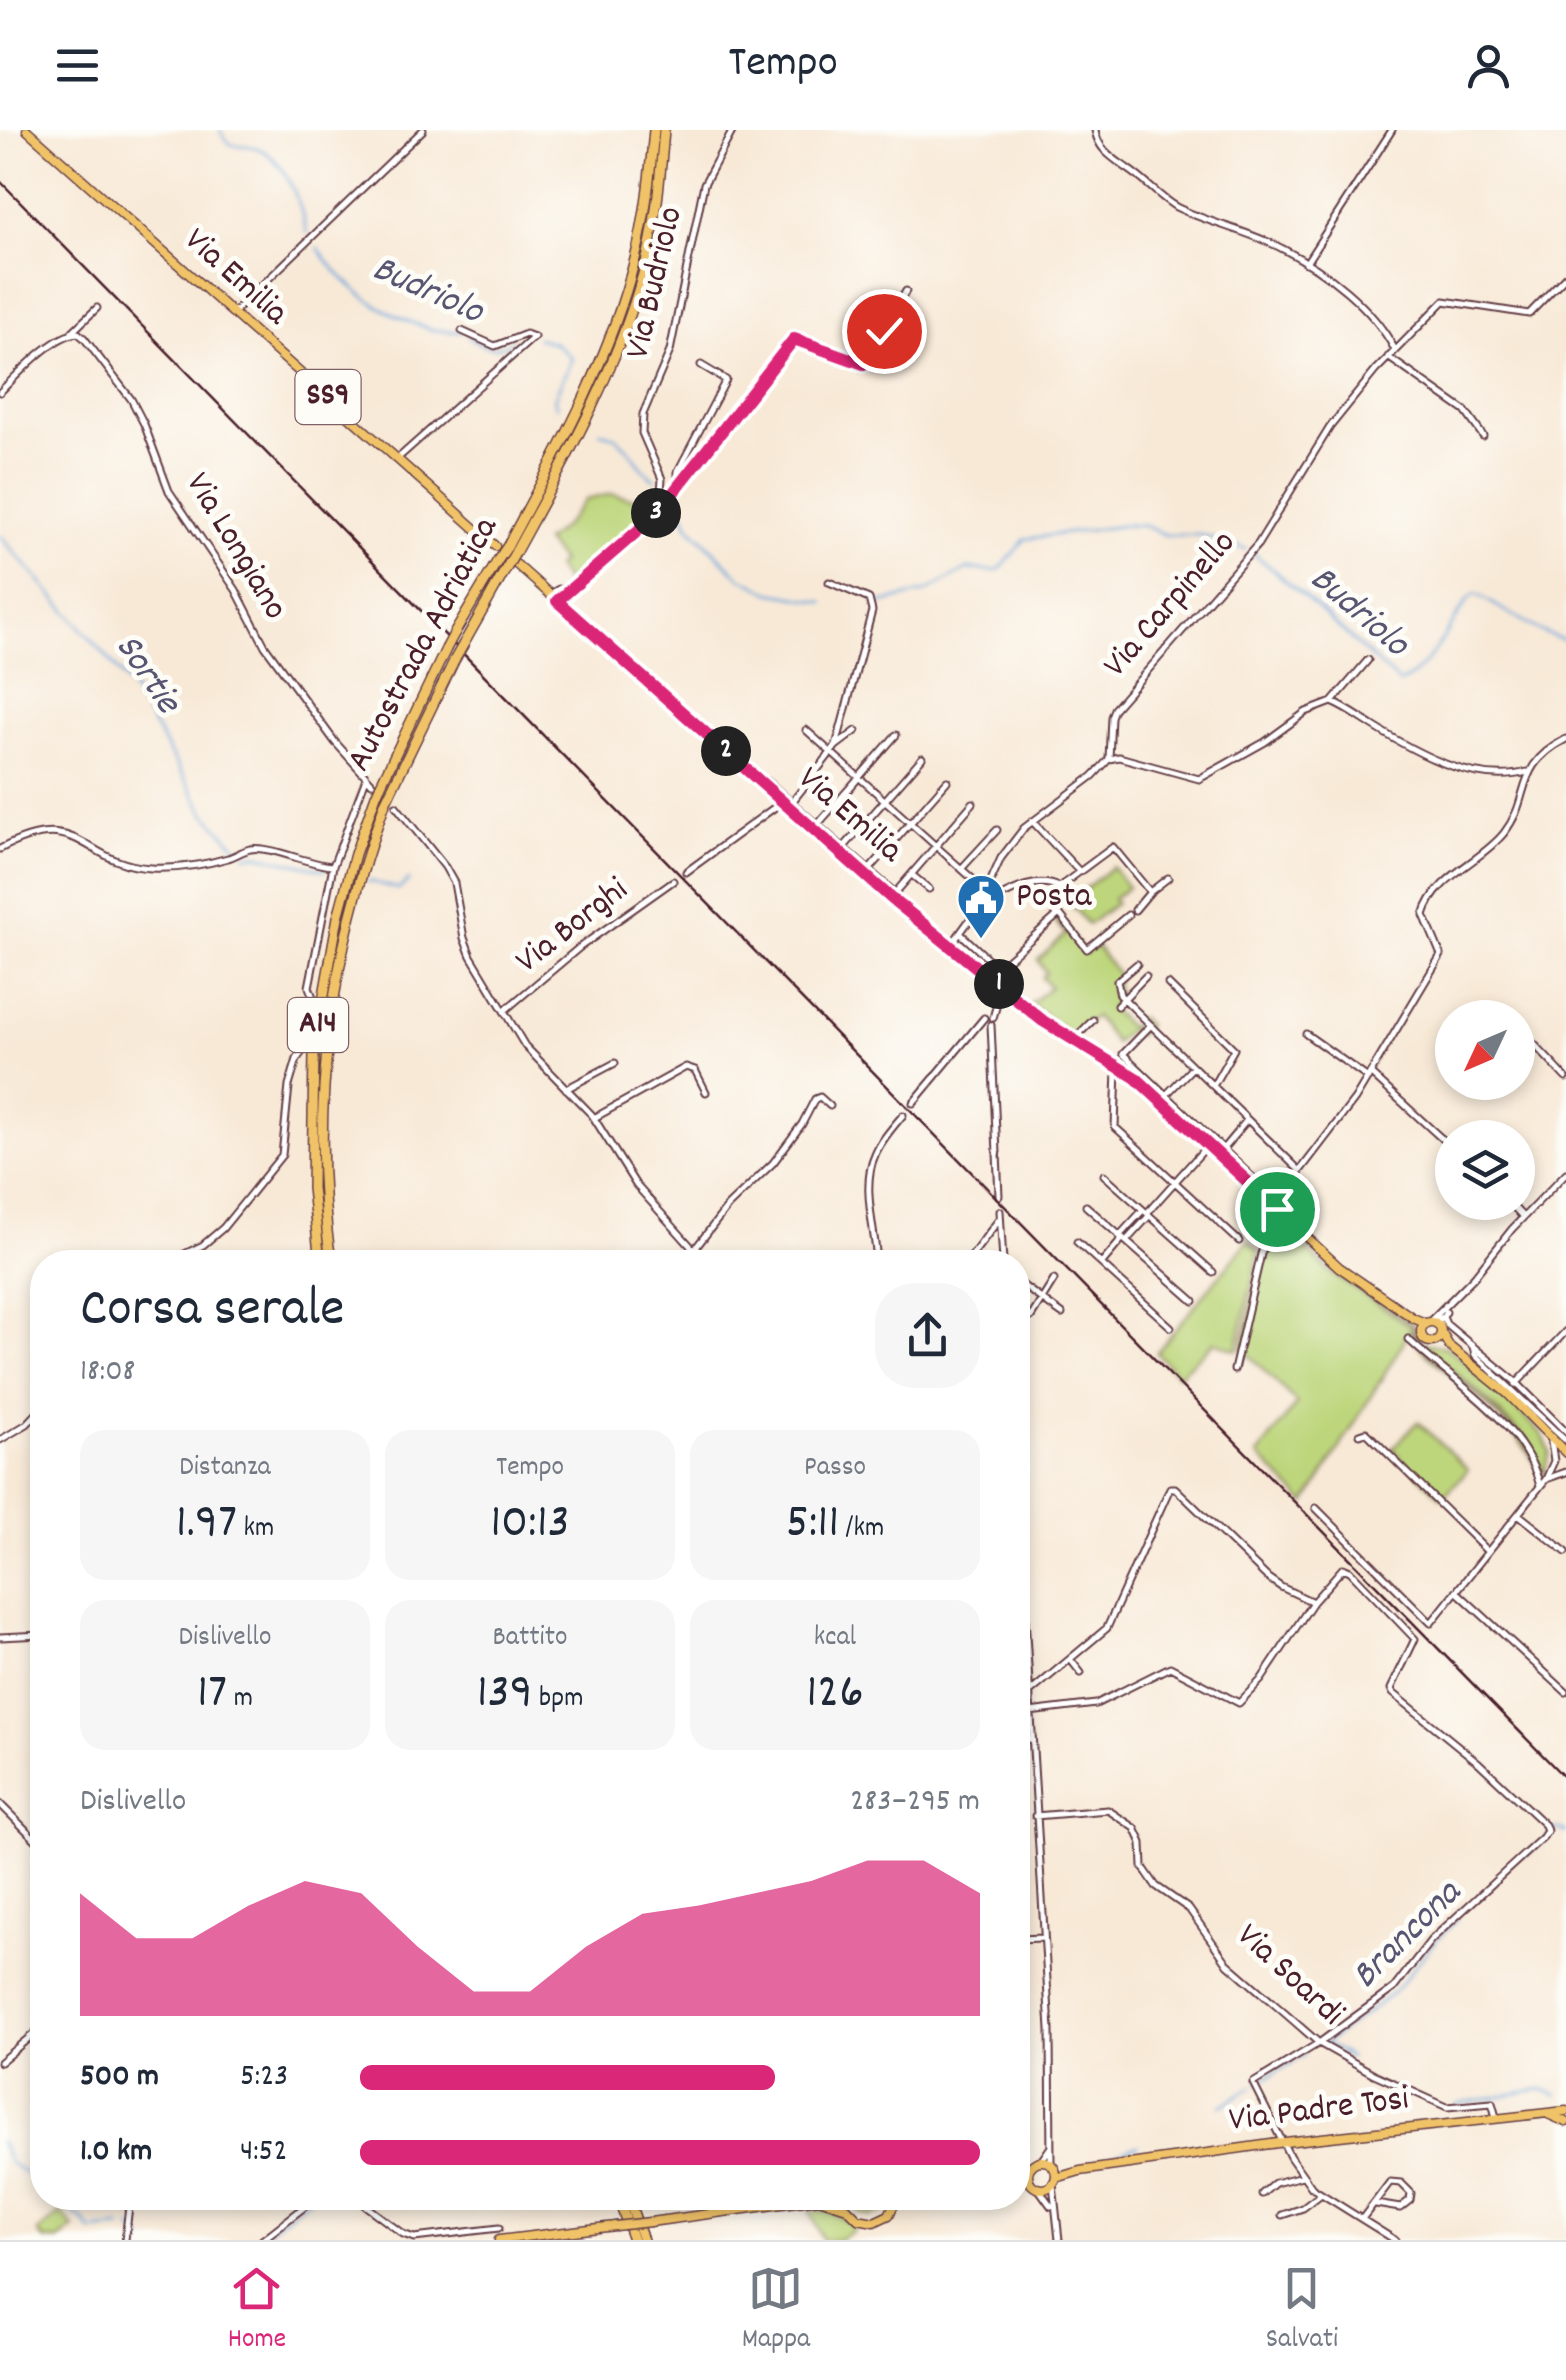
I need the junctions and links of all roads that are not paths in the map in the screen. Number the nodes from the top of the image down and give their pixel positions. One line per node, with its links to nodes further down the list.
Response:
1 (27, 130): 12 (main road, Via Emilia / SS9)
2 (423, 130): 12 (street)
3 (654, 130): 23 (highway, Autostrada Adriatica / A14)
4 (664, 130): 23 (highway, Autostrada Adriatica / A14)
5 (733, 130): 22 (street, Via Budriolo)
6 (1094, 130): 8 (street)
7 (1392, 130): 8 (street)
8 (1306, 264): 15 (street)
9 (1566, 276): 15 (street, Via Carpinello)
10 (906, 292): 21 (street)
11 (97, 308): 14 (street)
12 (233, 313): 20 (main road, Via Emilia / SS9)
13 (462, 331): 20 (street)
14 (70, 334): 18 (street); 40 (street, Via Longiano)
15 (1395, 350): 16 (street, Via Carpinello)
16 (1388, 357): 19 (street); 35 (street, Via Carpinello)
17 (701, 365): 21 (street)
18 (0, 392)
19 (1483, 436)
20 (396, 459): 23 (main road, Via Emilia / SS9)
21 (678, 490): 22 (street)
22 (660, 506): 26 (street)
23 (506, 548): 24 (highway, Autostrada Adriatica / A14, bridge)
24 (508, 564): 26 (main road, Via Emilia); 40 (highway, Autostrada Adriatica / A14, bridge); 42 (highway, Autostrada Adriatica / A14, bridge)
25 (829, 582): 33 (street)
26 (554, 597): 43 (main road, Via Emilia)
27 (1368, 660): 28 (street)
28 (1332, 702): 35 (street); 36 (street)
29 (806, 730): 33 (street)
30 (856, 732): 33 (street)
31 (896, 735): 37 (street)
32 (1566, 739): 36 (street)
33 (833, 749): 37 (street); 43 (street)
34 (922, 758): 41 (street)
35 (1108, 760): 45 (street)
36 (1527, 772): 87 (street)
37 (858, 777): 41 (street); 47 (street)
38 (767, 781): 43 (street, Via Emilia)
39 (947, 781): 46 (street)
40 (374, 785): 52 (street); 117 (highway, Autostrada Adriatica / A14)
41 (884, 800): 46 (street); 50 (street)
42 (390, 801): 76 (street); 118 (highway, Autostrada Adriatica / A14)
43 (787, 803): 47 (street, Via Emilia); 56 (street); 64 (main road, Via Emilia)
44 (973, 804): 49 (street)
45 (1032, 821): 55 (street); 65 (street)
46 (910, 823): 49 (street); 54 (street)
47 (818, 824): 50 (street, Via Emilia)
48 (997, 830): 53 (street)
49 (936, 846): 53 (street); 57 (street)
50 (844, 847): 54 (street, Via Emilia)
51 (0, 849): 52 (street)
52 (332, 866): 116 (street)
53 (962, 868): 60 (street)
54 (870, 870): 64 (street, Via Emilia)
55 (1079, 871): 61 (street); 63 (street)
56 (686, 872)
57 (912, 874): 62 (street); 64 (street)
58 (1168, 878): 63 (street)
59 (672, 881): 76 (street, Via Borghi)
60 (975, 881)
61 (1058, 887): 65 (street); 66 (street)
62 (929, 888)
63 (1150, 892): 66 (street)
64 (893, 895): 68 (main road, Via Emilia)
65 (979, 907): 67 (street)
66 (1058, 912): 70 (street)
67 (960, 934): 68 (street); 70 (street)
68 (952, 944): 72 (main road, Via Emilia)
69 (1137, 964): 74 (street)
70 (998, 968): 72 (street)
71 (1146, 976): 74 (street)
72 (998, 982): 77 (street); 81 (main road, Via Emilia)
73 (1168, 984): 89 (street)
74 (1124, 999): 75 (street); 79 (street)
75 (1117, 1006)
76 (504, 1010): 90 (street)
77 (988, 1020): 93 (street); 106 (street)
78 (1093, 1020): 81 (street)
79 (1151, 1025): 85 (street); 86 (street)
80 (1306, 1034): 87 (street)
81 (1073, 1040): 84 (main road, Via Emilia)
82 (1535, 1046): 88 (street)
83 (615, 1063): 90 (street)
84 (1117, 1067): 86 (main road, Via Emilia); 105 (street)
85 (1193, 1067): 89 (street); 92 (street)
86 (1139, 1075): 92 (street, Via Emilia); 98 (main road, Via Emilia)
87 (1370, 1076): 99 (street); 102 (street)
88 (1566, 1078)
89 (1213, 1086): 97 (street)
90 (566, 1089): 96 (street)
91 (706, 1092): 96 (street)
92 (1166, 1095): 98 (street, Via Emilia)
93 (912, 1102)
94 (830, 1106): 119 (street)
95 (903, 1114): 120 (street)
96 (594, 1118): 119 (street)
97 (1247, 1120): 101 (street); 102 (street)
98 (1192, 1127): 100 (main road, Via Emilia); 101 (street, Via Emilia)
99 (1435, 1133)
100 (1207, 1146): 105 (street); 110 (main road, Via Emilia)
101 (1222, 1150): 107 (street, Via Emilia)
102 (1300, 1172): 110 (street)
103 (1566, 1173): 108 (street)
104 (1104, 1175): 111 (street)
105 (1175, 1182): 111 (street); 114 (street)
106 (999, 1196)
107 (1272, 1196)
108 (1535, 1205)
109 (1086, 1206): 113 (street)
110 (1275, 1208): 133 (main road, Via Emilia); 140 (street)
111 (1146, 1213): 113 (street); 124 (street)
112 (1522, 1220): 131 (street)
113 (1123, 1238): 123 (street); 128 (street)
114 (1239, 1240)
115 (1077, 1242): 123 (street)
116 (193, 1250)
117 (319, 1250)
118 (330, 1250)
119 (694, 1250)
120 (876, 1250)
121 (975, 1250): 122 (street)
122 (1002, 1250)
123 (1101, 1264): 134 (street)
124 (1213, 1272)
125 (1054, 1280): 127 (street)
126 (1030, 1291): 127 (street)
127 (1042, 1300): 130 (street); 132 (street)
128 (1194, 1302)
129 (1446, 1312): 141 (street)
130 (1062, 1314)
131 (1438, 1314): 133 (street); 135 (street)
132 (1032, 1317)
133 (1425, 1325): 135 (main road, Via Emilia); 138 (main road, Via Emilia)
134 (1170, 1327)
135 (1440, 1330): 138 (main road); 139 (main road, Via Emilia)
136 (1566, 1331): 141 (street)
137 (1408, 1339): 151 (street)
138 (1432, 1342): 139 (main road, Via Emilia)
139 (1450, 1346): 141 (main road, Via Emilia)
140 (1234, 1370)
141 (1513, 1388): 143 (main road, Via Emilia); 143 (street)
142 (30, 1421): 146 (street)
143 (1552, 1428): 144 (street); 147 (street); 148 (main road, Via Emilia); 150 (street)
144 (1566, 1432)
145 (1360, 1434): 154 (street)
146 (0, 1440)
147 (1566, 1441)
148 (1566, 1454)
149 (1566, 1472): 150 (street)
150 (1546, 1479): 151 (street)
151 (1540, 1486): 153 (street)
152 (1316, 1508): 156 (street)
153 (1518, 1514): 154 (street); 155 (street)
154 (1487, 1551): 156 (street)
155 (1566, 1552)
156 (1456, 1591): 163 (street)
157 (1313, 1602): 160 (street); 164 (street); 173 (street)
158 (30, 1636): 159 (street)
159 (0, 1637)
160 (1070, 1659): 161 (street); 162 (street)
161 (1081, 1673)
162 (1030, 1692)
163 (1566, 1692)
164 (1030, 1712)
165 (1030, 1727): 166 (street)
166 (1031, 1742): 168 (street)
167 (0, 1804): 169 (street)
168 (1035, 1816): 171 (street); 173 (street, Via Soardi)
169 (30, 1834)
170 (1030, 1938): 171 (street)
171 (1042, 1938): 179 (street)
172 (30, 2038): 174 (street)
173 (1319, 2043): 177 (street, Via Soardi); 180 (street)
174 (0, 2062)
175 (1566, 2111): 176 (main road, Via Padre Tosi)
176 (1543, 2113): 177 (main road, Via Padre Tosi); 178 (main road)
177 (1496, 2117): 180 (main road, Via Padre Tosi)
178 (1566, 2122)
179 (1053, 2140): 181 (street); 183 (street)
180 (1285, 2142): 185 (main road, Via Padre Tosi); 186 (street)
181 (1041, 2161): 182 (main road); 183 (main road)
182 (1031, 2166): 184 (main road)
183 (1052, 2166): 185 (main road); 188 (main road)
184 (1030, 2170)
185 (1080, 2171): 188 (main road)
186 (1302, 2176): 191 (street); 192 (street)
187 (1030, 2180): 190 (main road)
188 (1054, 2181): 190 (main road); 202 (street)
189 (1030, 2184): 190 (main road)
190 (1036, 2187): 202 (street)
191 (1262, 2194)
192 (1320, 2195): 203 (street); 204 (street)
193 (1376, 2204): 193 (street); 204 (street)
194 (130, 2210): 207 (street)
195 (301, 2210): 208 (street)
196 (371, 2210): 205 (street)
197 (623, 2210): 206 (highway)
198 (631, 2210): 206 (highway)
199 (741, 2210): 209 (main road, bridge)
200 (852, 2210): 201 (main road)
201 (891, 2210)
202 (1055, 2213): 210 (street)
203 (1282, 2215)
204 (1362, 2219): 211 (street)
205 (499, 2228)
206 (638, 2238)
207 (124, 2240)
208 (262, 2240)
209 (498, 2240)
210 (1059, 2240)
211 (1395, 2240)

